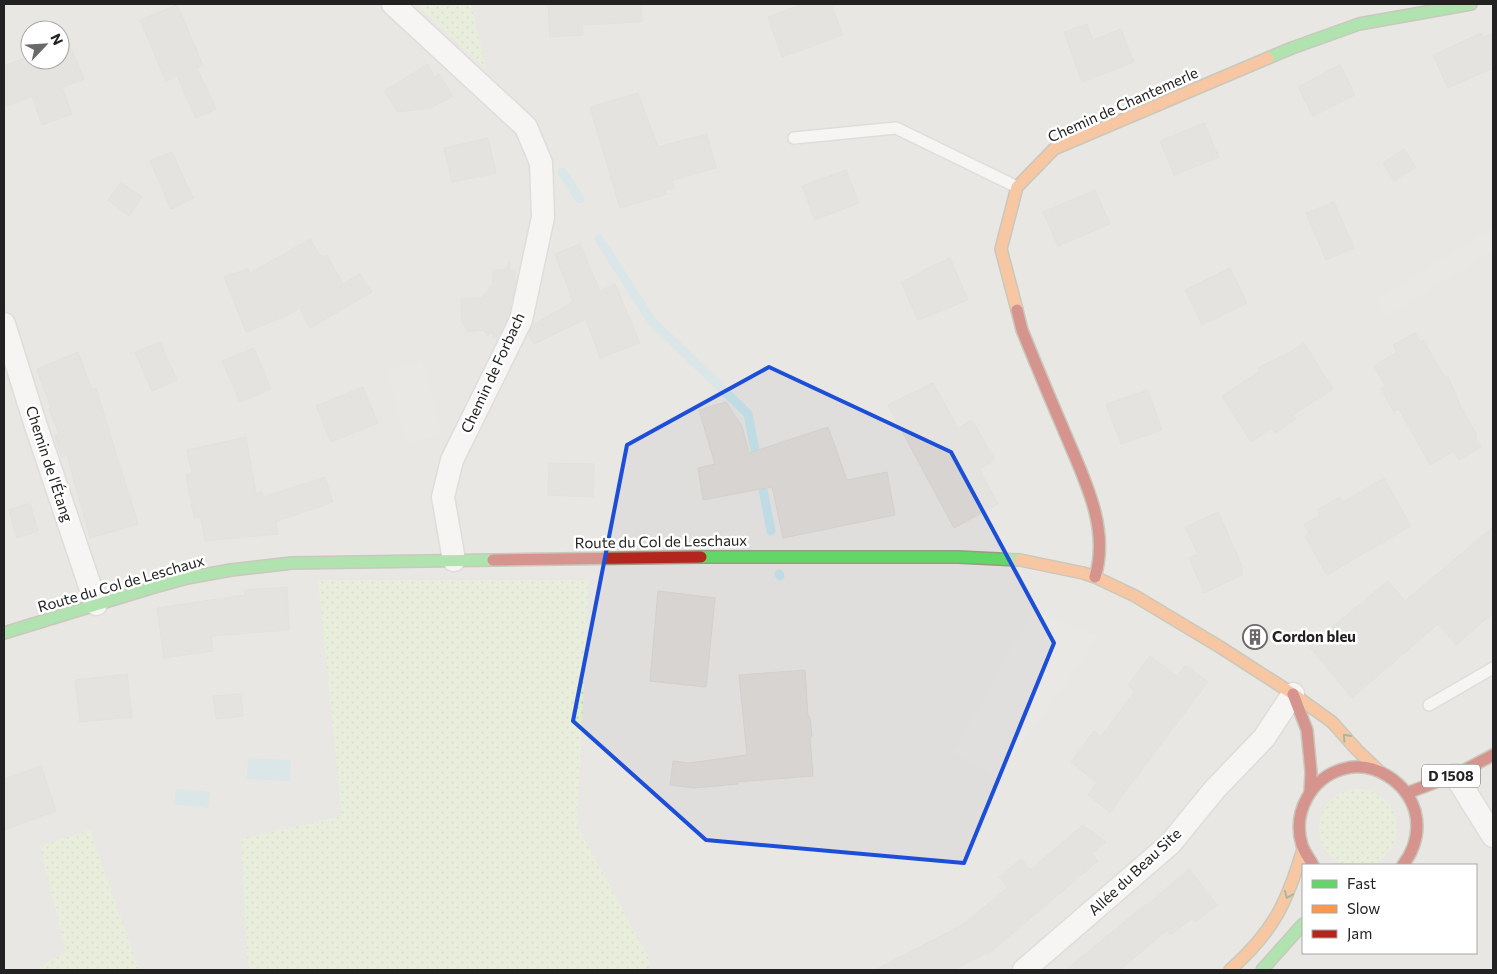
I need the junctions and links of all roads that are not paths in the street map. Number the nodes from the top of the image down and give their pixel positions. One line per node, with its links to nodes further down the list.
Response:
1 (393, 4): 6 (street, Chemin de Forbach)
2 (1471, 4): 4 (main road, Chemin de Chantemerle)
3 (794, 138): 4 (lane)
4 (1018, 187): 7 (main road, Chemin de Chantemerle)
5 (4, 324): 8 (street, Chemin de l'Étang)
6 (454, 560): 7 (main road, Route du Col de Leschaux); 8 (main road, Route du Col de Leschaux)
7 (1095, 577): 11 (main road, Route du Col de Leschaux)
8 (96, 604): 9 (main road, Route du Col de Leschaux)
9 (4, 633)
10 (1493, 668): 12 (lane)
11 (1293, 694): 14 (main road, Route du Col de Leschaux, one-way to 11); 16 (main road); 23 (street, Allée du Beau Site)
12 (1429, 704)
13 (1493, 756): 15 (main road, D 1508)
14 (1380, 772): 16 (main road); 17 (main road, Route du Col de Leschaux)
15 (1455, 775): 17 (main road, D 1508); 18 (street)
16 (1310, 792): 19 (main road)
17 (1406, 793): 21 (main road)
18 (1493, 836)
19 (1303, 849): 20 (main road); 24 (main road, one-way to 24)
20 (1312, 864)
21 (1404, 864)
22 (1302, 925): 25 (main road)
23 (1024, 970)
24 (1230, 970)
25 (1262, 970)

